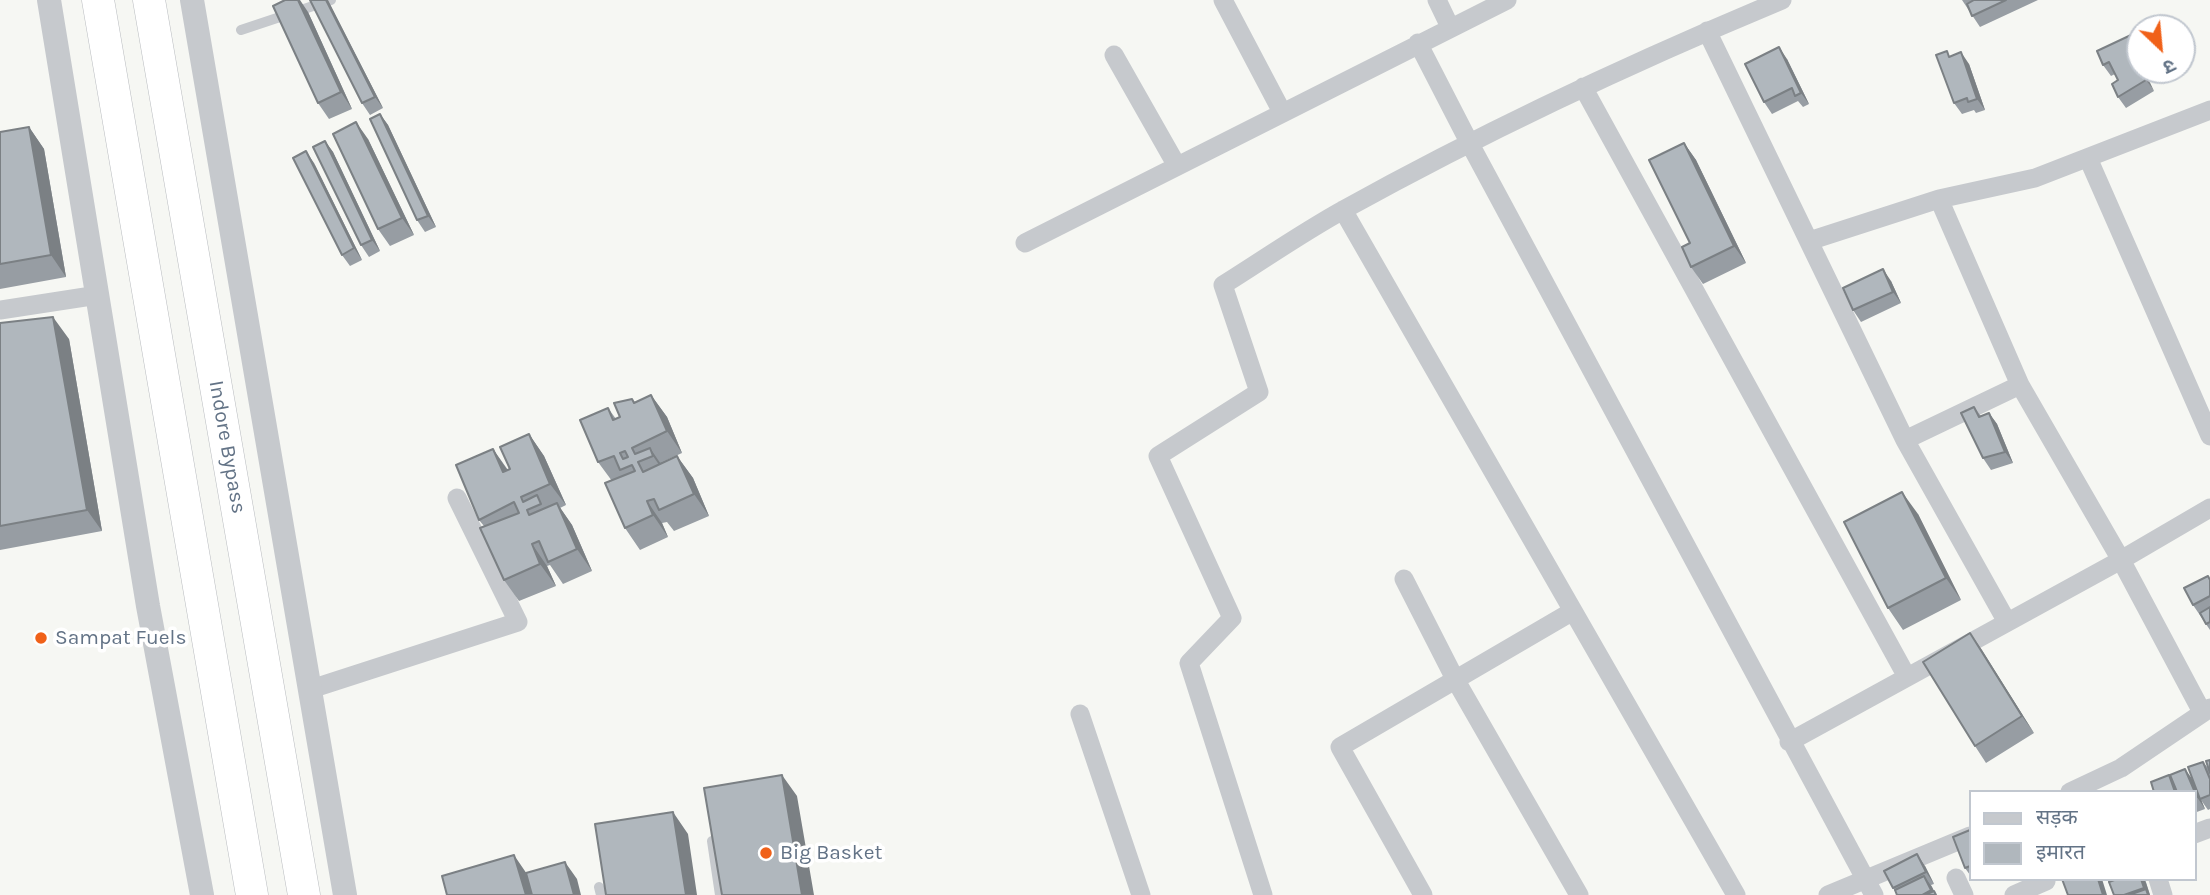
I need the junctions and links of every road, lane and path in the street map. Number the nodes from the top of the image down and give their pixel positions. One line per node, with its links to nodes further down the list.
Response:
1 (49, 0): 25 (street)
2 (98, 0): 48 (highway)
3 (149, 0): 49 (highway, Indore Bypass)
4 (192, 0): 38 (street)
5 (331, 0): 11 (lane)
6 (1223, 0): 17 (street)
7 (1437, 0): 10 (street)
8 (1507, 0): 10 (street)
9 (1782, 0): 12 (street)
10 (1450, 27): 13 (street)
11 (241, 30)
12 (1707, 31): 15 (street); 23 (street)
13 (1419, 43): 17 (street); 18 (street)
14 (1114, 55): 20 (street)
15 (1583, 86): 18 (street); 36 (street)
16 (2210, 110): 19 (street)
17 (1282, 112): 20 (street)
18 (1470, 144): 22 (street); 41 (street)
19 (2088, 158): 21 (street); 28 (street)
20 (1177, 166): 24 (street)
21 (1939, 199): 23 (street); 27 (street)
22 (1343, 210): 34 (street); 53 (street)
23 (1809, 241): 29 (street)
24 (1026, 243)
25 (98, 295): 26 (street); 47 (street)
26 (0, 310)
27 (2020, 385): 29 (street); 32 (street)
28 (2210, 436)
29 (1905, 440): 35 (street)
30 (457, 498): 38 (street)
31 (2210, 508): 32 (street)
32 (2121, 560): 35 (street); 39 (street)
33 (1404, 579): 37 (street)
34 (1573, 611): 37 (street); 56 (street)
35 (2007, 622): 36 (street)
36 (1907, 677): 41 (street)
37 (1455, 679): 54 (street); 55 (street)
38 (311, 689): 50 (street)
39 (2206, 710): 42 (street)
40 (1080, 714): 52 (street)
41 (1789, 742): 46 (street)
42 (2074, 790)
43 (1968, 837): 46 (street)
44 (712, 841): 51 (lane)
45 (2047, 885): 58 (street)
46 (1870, 888): 57 (street)
47 (202, 895)
48 (252, 895)
49 (304, 895)
50 (345, 895)
51 (720, 895)
52 (1141, 895)
53 (1263, 895)
54 (1423, 895)
55 (1579, 895)
56 (1736, 895)
57 (1828, 895)
58 (2014, 895)

